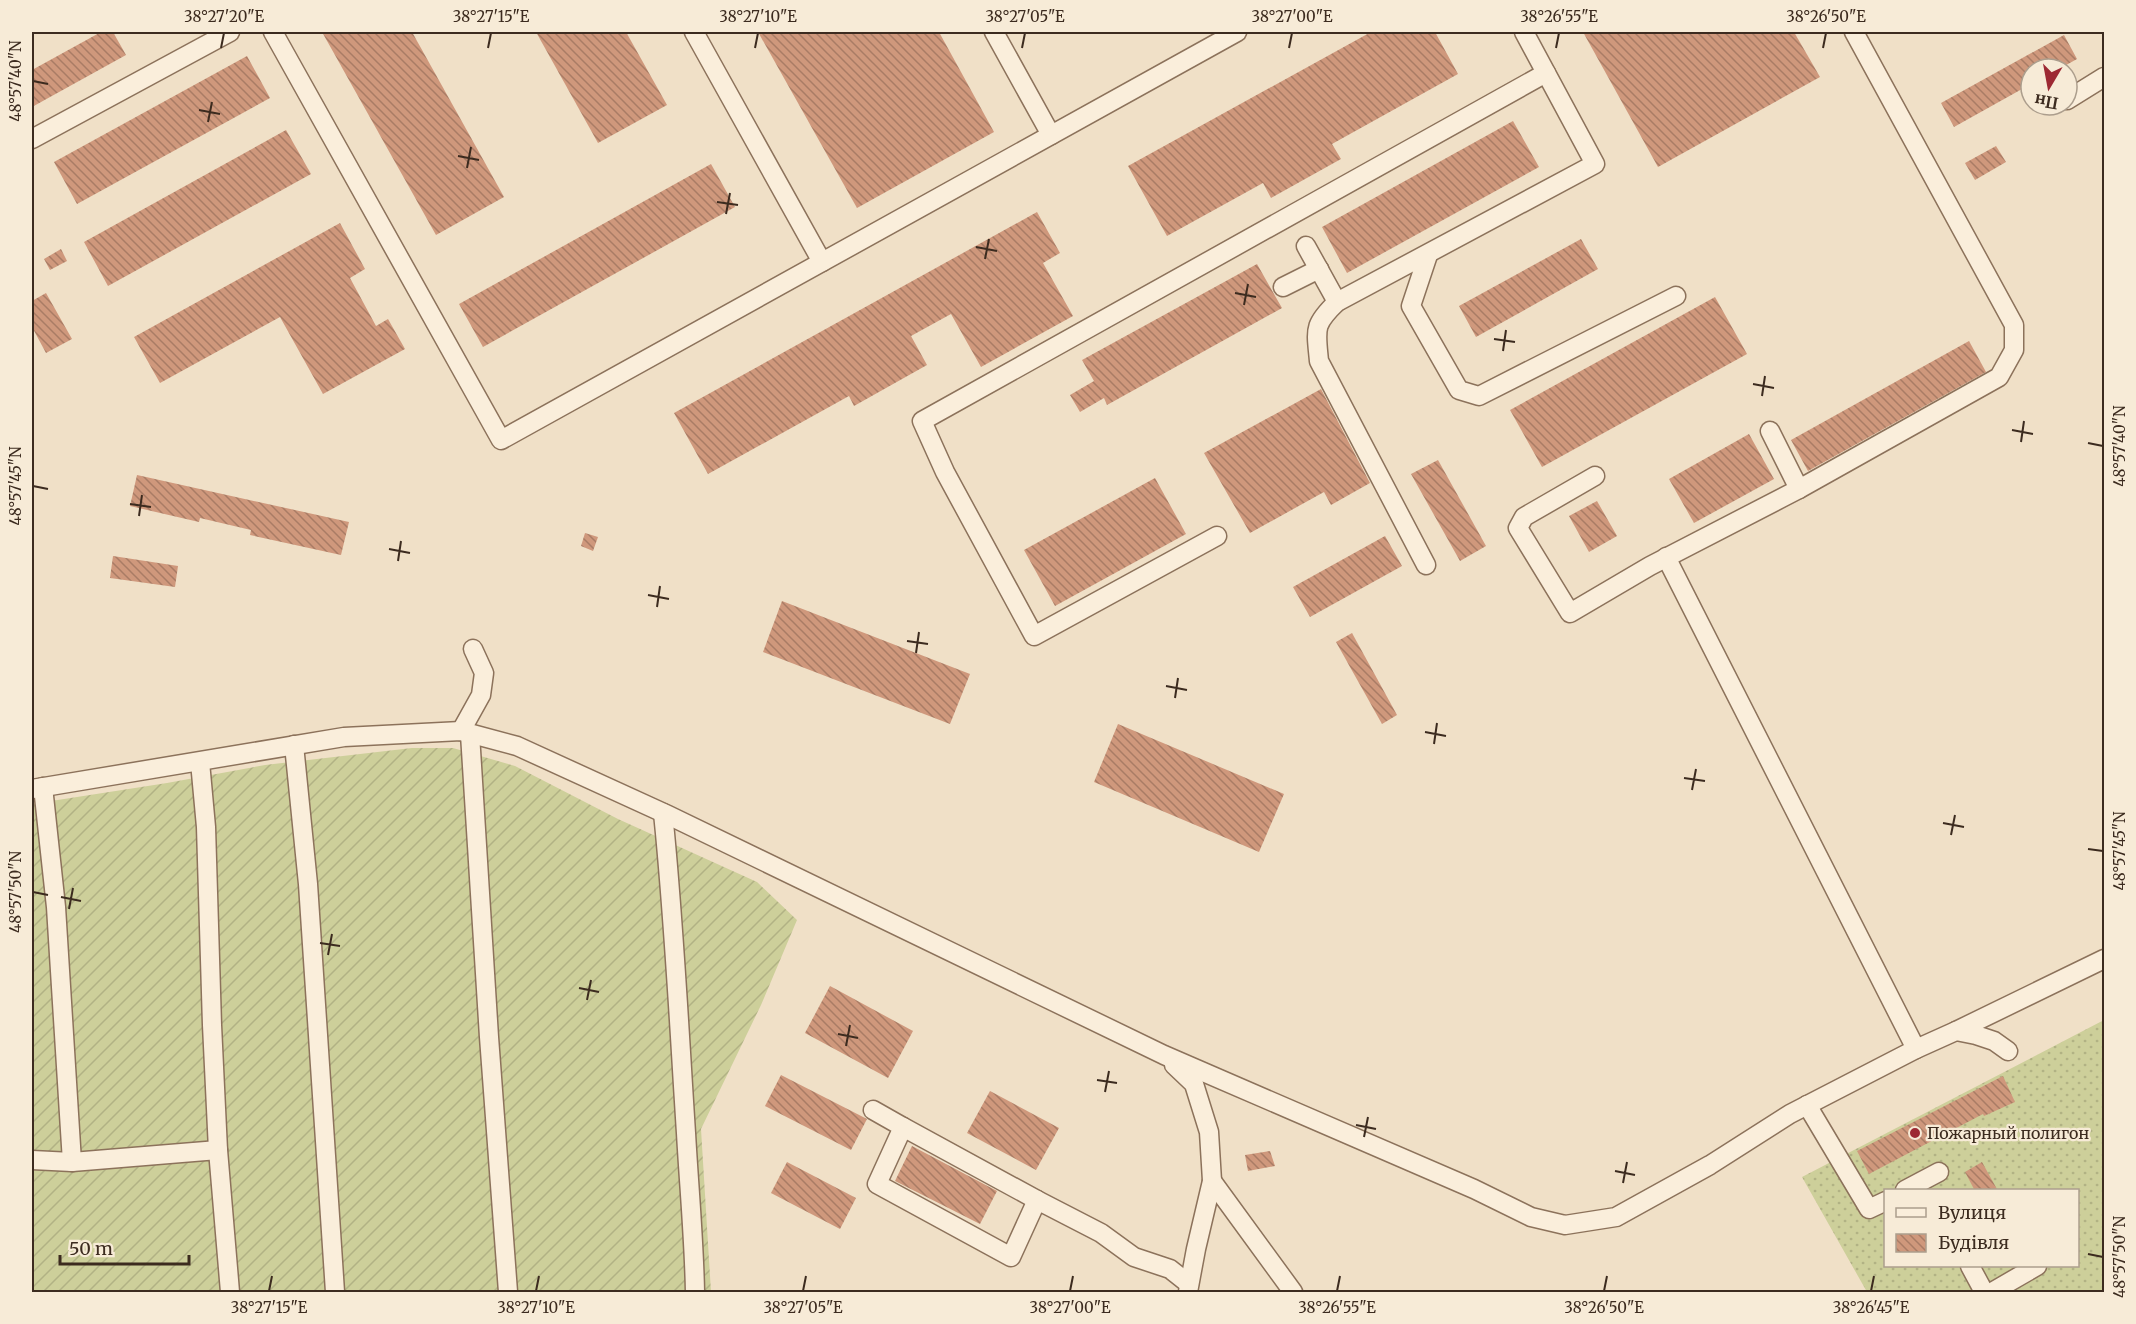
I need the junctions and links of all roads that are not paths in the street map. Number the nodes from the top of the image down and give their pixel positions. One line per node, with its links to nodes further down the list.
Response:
1 (230, 32): 12 (lane)
2 (273, 32): 15 (lane)
3 (693, 32): 15 (lane)
4 (994, 32): 11 (lane)
5 (1238, 32): 11 (lane)
6 (1524, 32): 8 (lane)
7 (1854, 32): 22 (lane)
8 (1546, 73): 14 (lane); 23 (lane)
9 (2104, 77): 10 (lane)
10 (2079, 93)
11 (1051, 135): 15 (lane)
12 (32, 139)
13 (1306, 246): 16 (lane)
14 (1428, 255): 18 (lane); 19 (lane)
15 (822, 262)
16 (1319, 269): 17 (lane); 19 (lane)
17 (1283, 287)
18 (1676, 296)
19 (1337, 302): 25 (lane)
20 (1770, 431): 22 (lane)
21 (1595, 476): 24 (lane)
22 (1799, 489): 24 (lane)
23 (1217, 536)
24 (1666, 557): 34 (lane)
25 (1426, 565)
26 (473, 649): 27 (lane)
27 (465, 733): 28 (lane); 31 (lane); 53 (lane)
28 (294, 745): 29 (lane); 52 (lane)
29 (200, 762): 30 (lane); 40 (lane)
30 (37, 788): 42 (lane)
31 (663, 813): 36 (lane); 54 (lane)
32 (2104, 959): 33 (lane)
33 (1956, 1031): 34 (lane); 35 (lane)
34 (1916, 1049): 37 (lane)
35 (2008, 1051)
36 (1164, 1055): 37 (lane); 43 (lane)
37 (1807, 1105): 47 (lane)
38 (873, 1110): 39 (lane)
39 (903, 1128): 46 (lane); 46 (lane)
40 (218, 1150): 42 (lane); 51 (lane)
41 (32, 1160): 42 (lane)
42 (72, 1162)
43 (1212, 1181): 50 (lane); 55 (lane)
44 (1932, 1181): 45 (lane)
45 (1910, 1189)
46 (1037, 1200): 50 (lane)
47 (1884, 1202)
48 (1971, 1267): 56 (lane)
49 (2035, 1267): 57 (lane)
50 (1189, 1288)
51 (230, 1293)
52 (335, 1293)
53 (508, 1293)
54 (694, 1293)
55 (1293, 1293)
56 (1984, 1293)
57 (1992, 1293)

